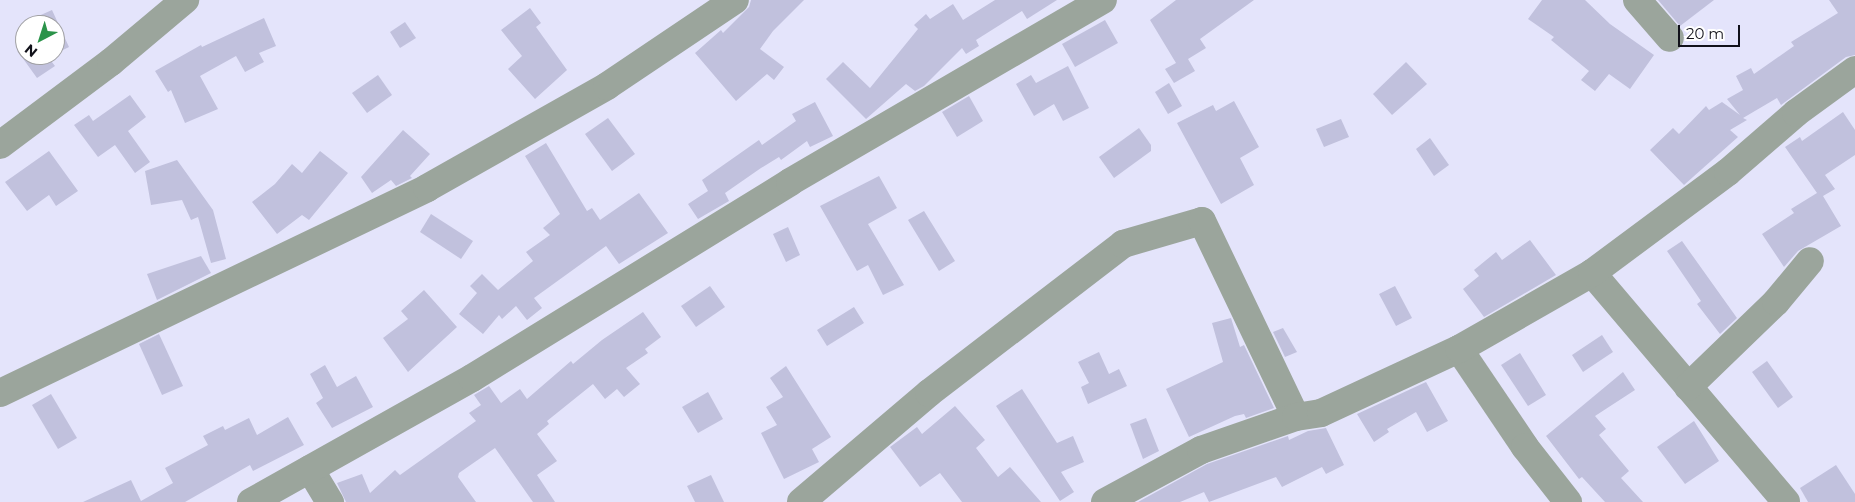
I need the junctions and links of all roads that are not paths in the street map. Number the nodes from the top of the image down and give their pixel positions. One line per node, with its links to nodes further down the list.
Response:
1 (185, 0): 7 (street)
2 (734, 0): 12 (street)
3 (1103, 0): 14 (street)
4 (1637, 0): 5 (street)
5 (1670, 38)
6 (1852, 78): 9 (street)
7 (0, 145)
8 (1810, 261): 11 (street)
9 (1592, 273): 10 (street); 11 (street)
10 (1459, 349): 13 (street); 19 (street)
11 (1688, 387): 20 (street)
12 (0, 393)
13 (1296, 417): 17 (street); 18 (street)
14 (310, 469): 15 (street); 16 (street)
15 (251, 502)
16 (330, 502)
17 (801, 502)
18 (1104, 502)
19 (1568, 502)
20 (1786, 502)

